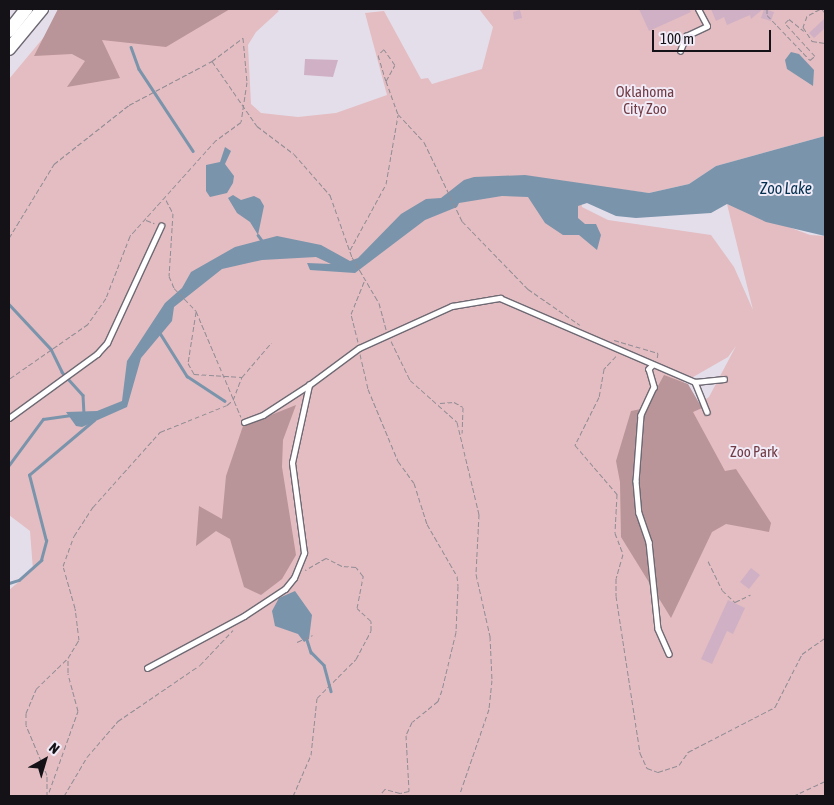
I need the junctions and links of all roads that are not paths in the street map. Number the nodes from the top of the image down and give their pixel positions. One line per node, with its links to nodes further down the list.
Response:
1 (26, 9): 4 (main road)
2 (42, 9): 5 (main road)
3 (698, 9): 6 (lane)
4 (9, 31)
5 (9, 49)
6 (680, 51)
7 (161, 226): 13 (lane)
8 (653, 365): 10 (lane); 11 (lane); 15 (lane)
9 (724, 379): 10 (lane)
10 (695, 382): 12 (lane)
11 (309, 385): 14 (lane); 16 (lane)
12 (708, 412)
13 (9, 418)
14 (244, 422)
15 (670, 654)
16 (147, 668)

